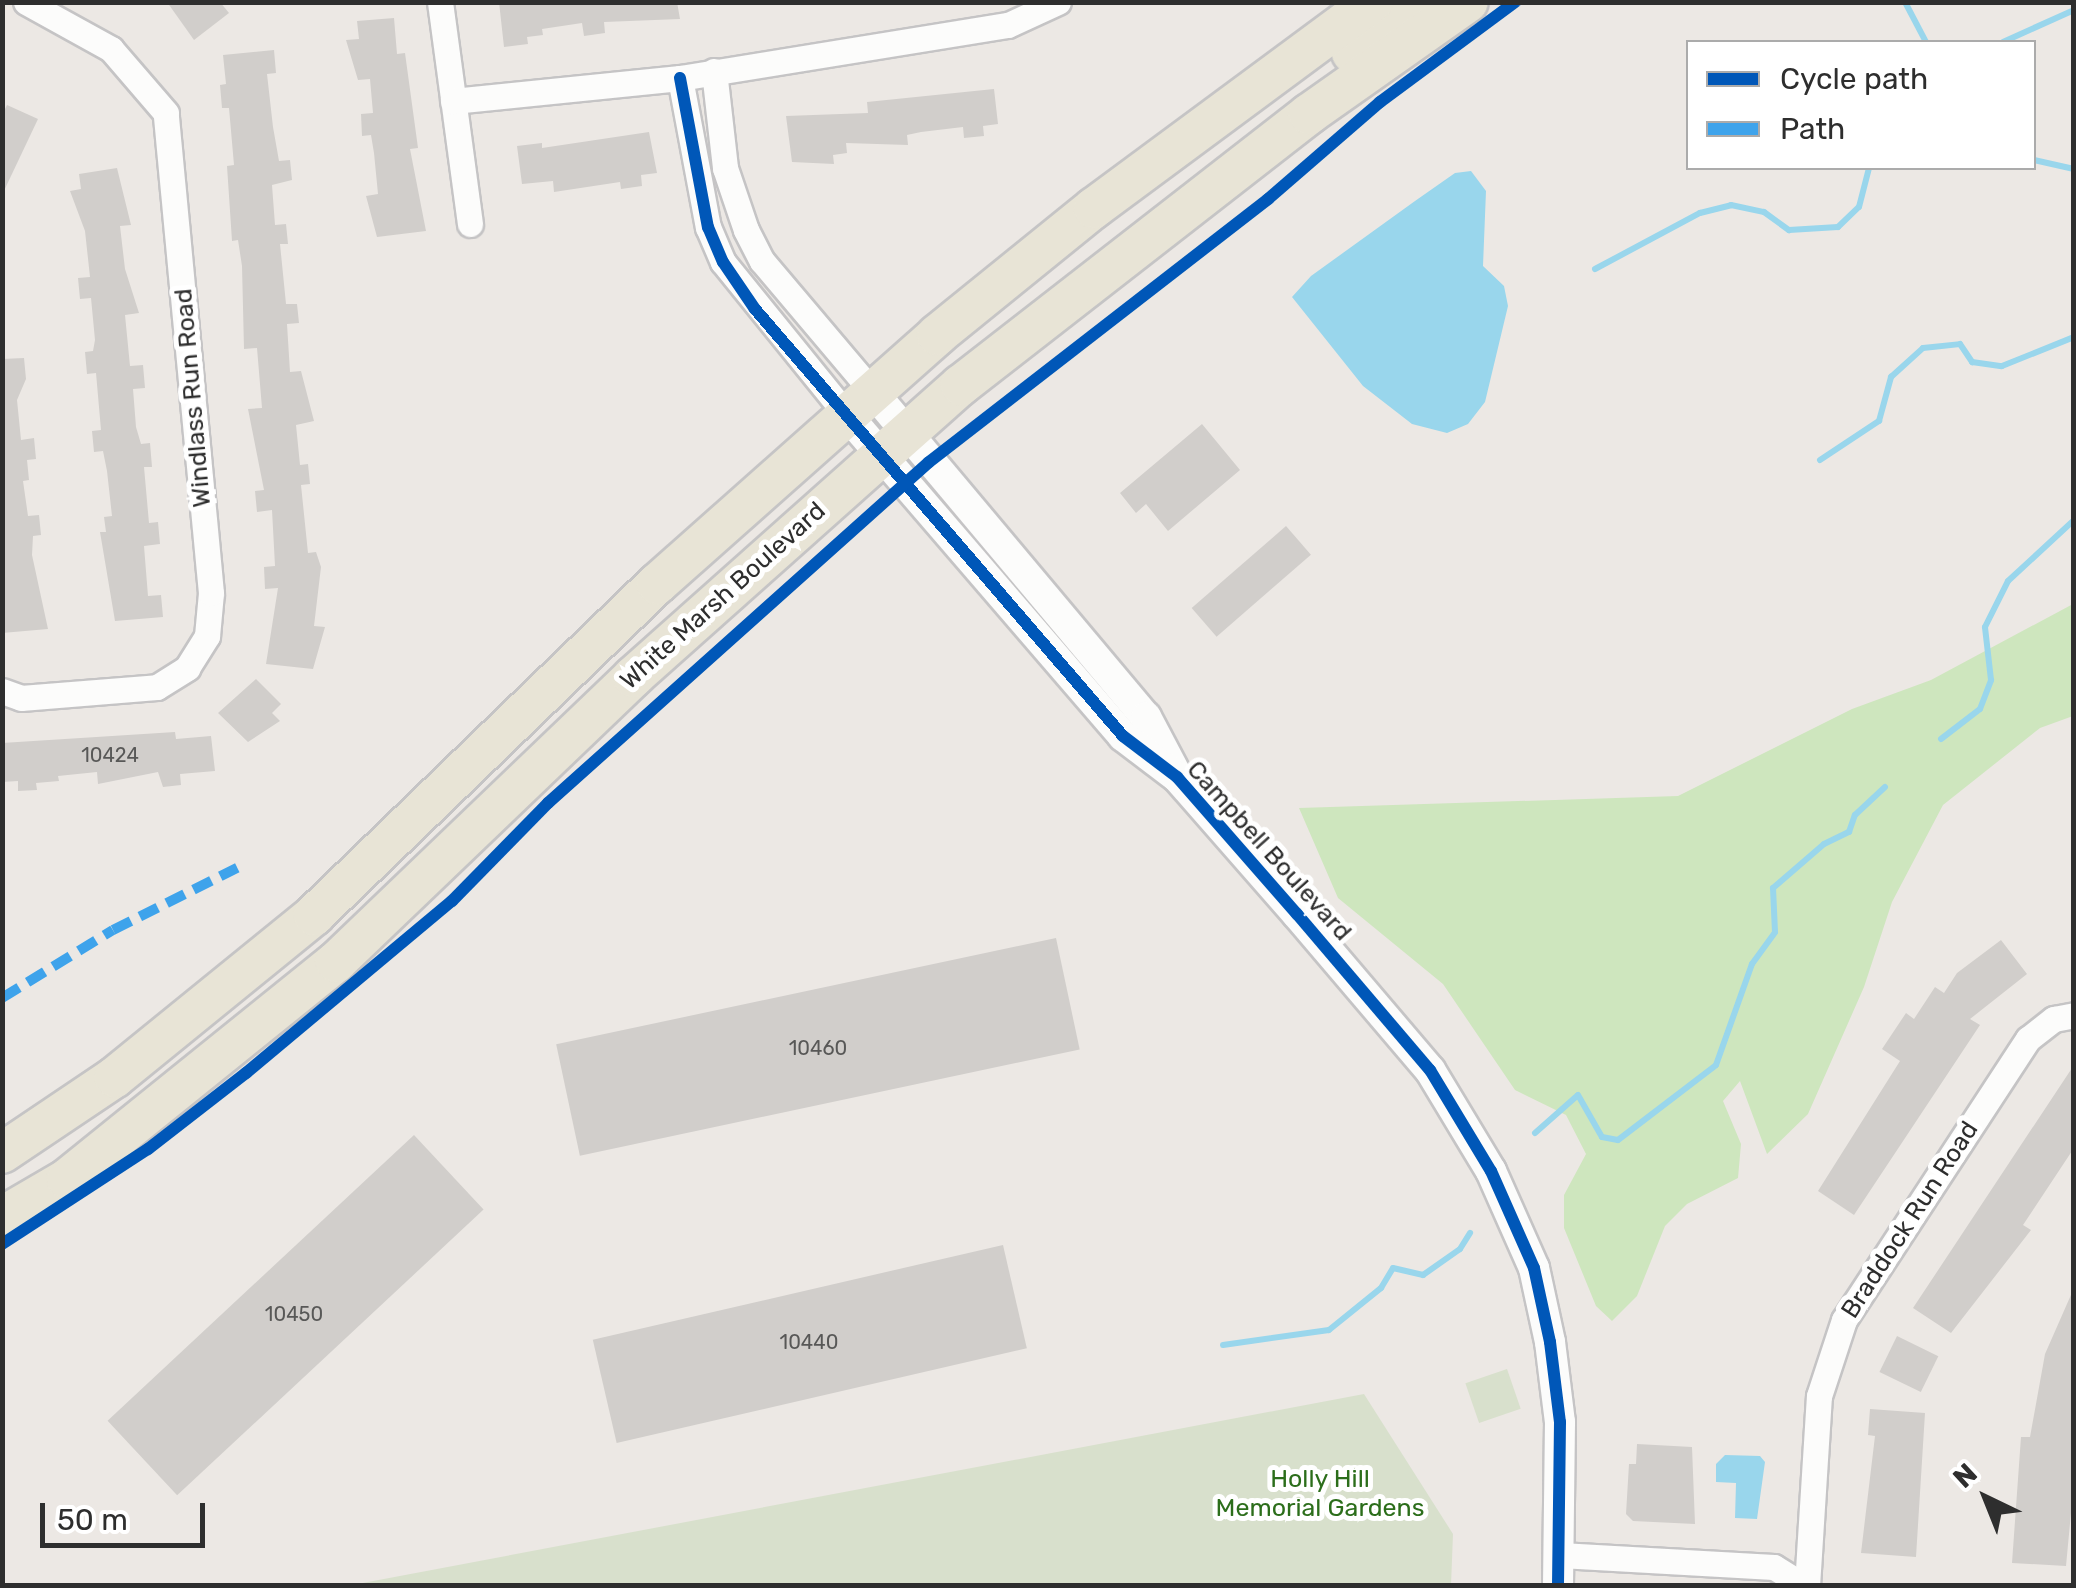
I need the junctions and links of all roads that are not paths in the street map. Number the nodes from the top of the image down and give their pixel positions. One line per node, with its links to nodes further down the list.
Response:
1 (26, 2): 12 (street, Windlass Run Road)
2 (440, 2): 9 (street)
3 (1058, 2): 7 (street)
4 (1372, 2): 11 (main road, White Marsh Boulevard)
5 (1416, 2): 11 (main road)
6 (1468, 2): 11 (main road, White Marsh Boulevard)
7 (714, 71): 8 (street); 11 (street, Campbell Boulevard)
8 (680, 78): 9 (street); 11 (street, Campbell Boulevard)
9 (453, 101): 10 (street)
10 (470, 224)
11 (880, 422): 14 (main road, White Marsh Boulevard); 15 (main road, White Marsh Boulevard); 16 (street, Campbell Boulevard)
12 (2, 691)
13 (2074, 1015): 18 (street, Braddock Run Road)
14 (2, 1153)
15 (2, 1217)
16 (1560, 1555): 17 (street, Campbell Boulevard); 18 (street)
17 (1558, 1586)
18 (1806, 1586)

